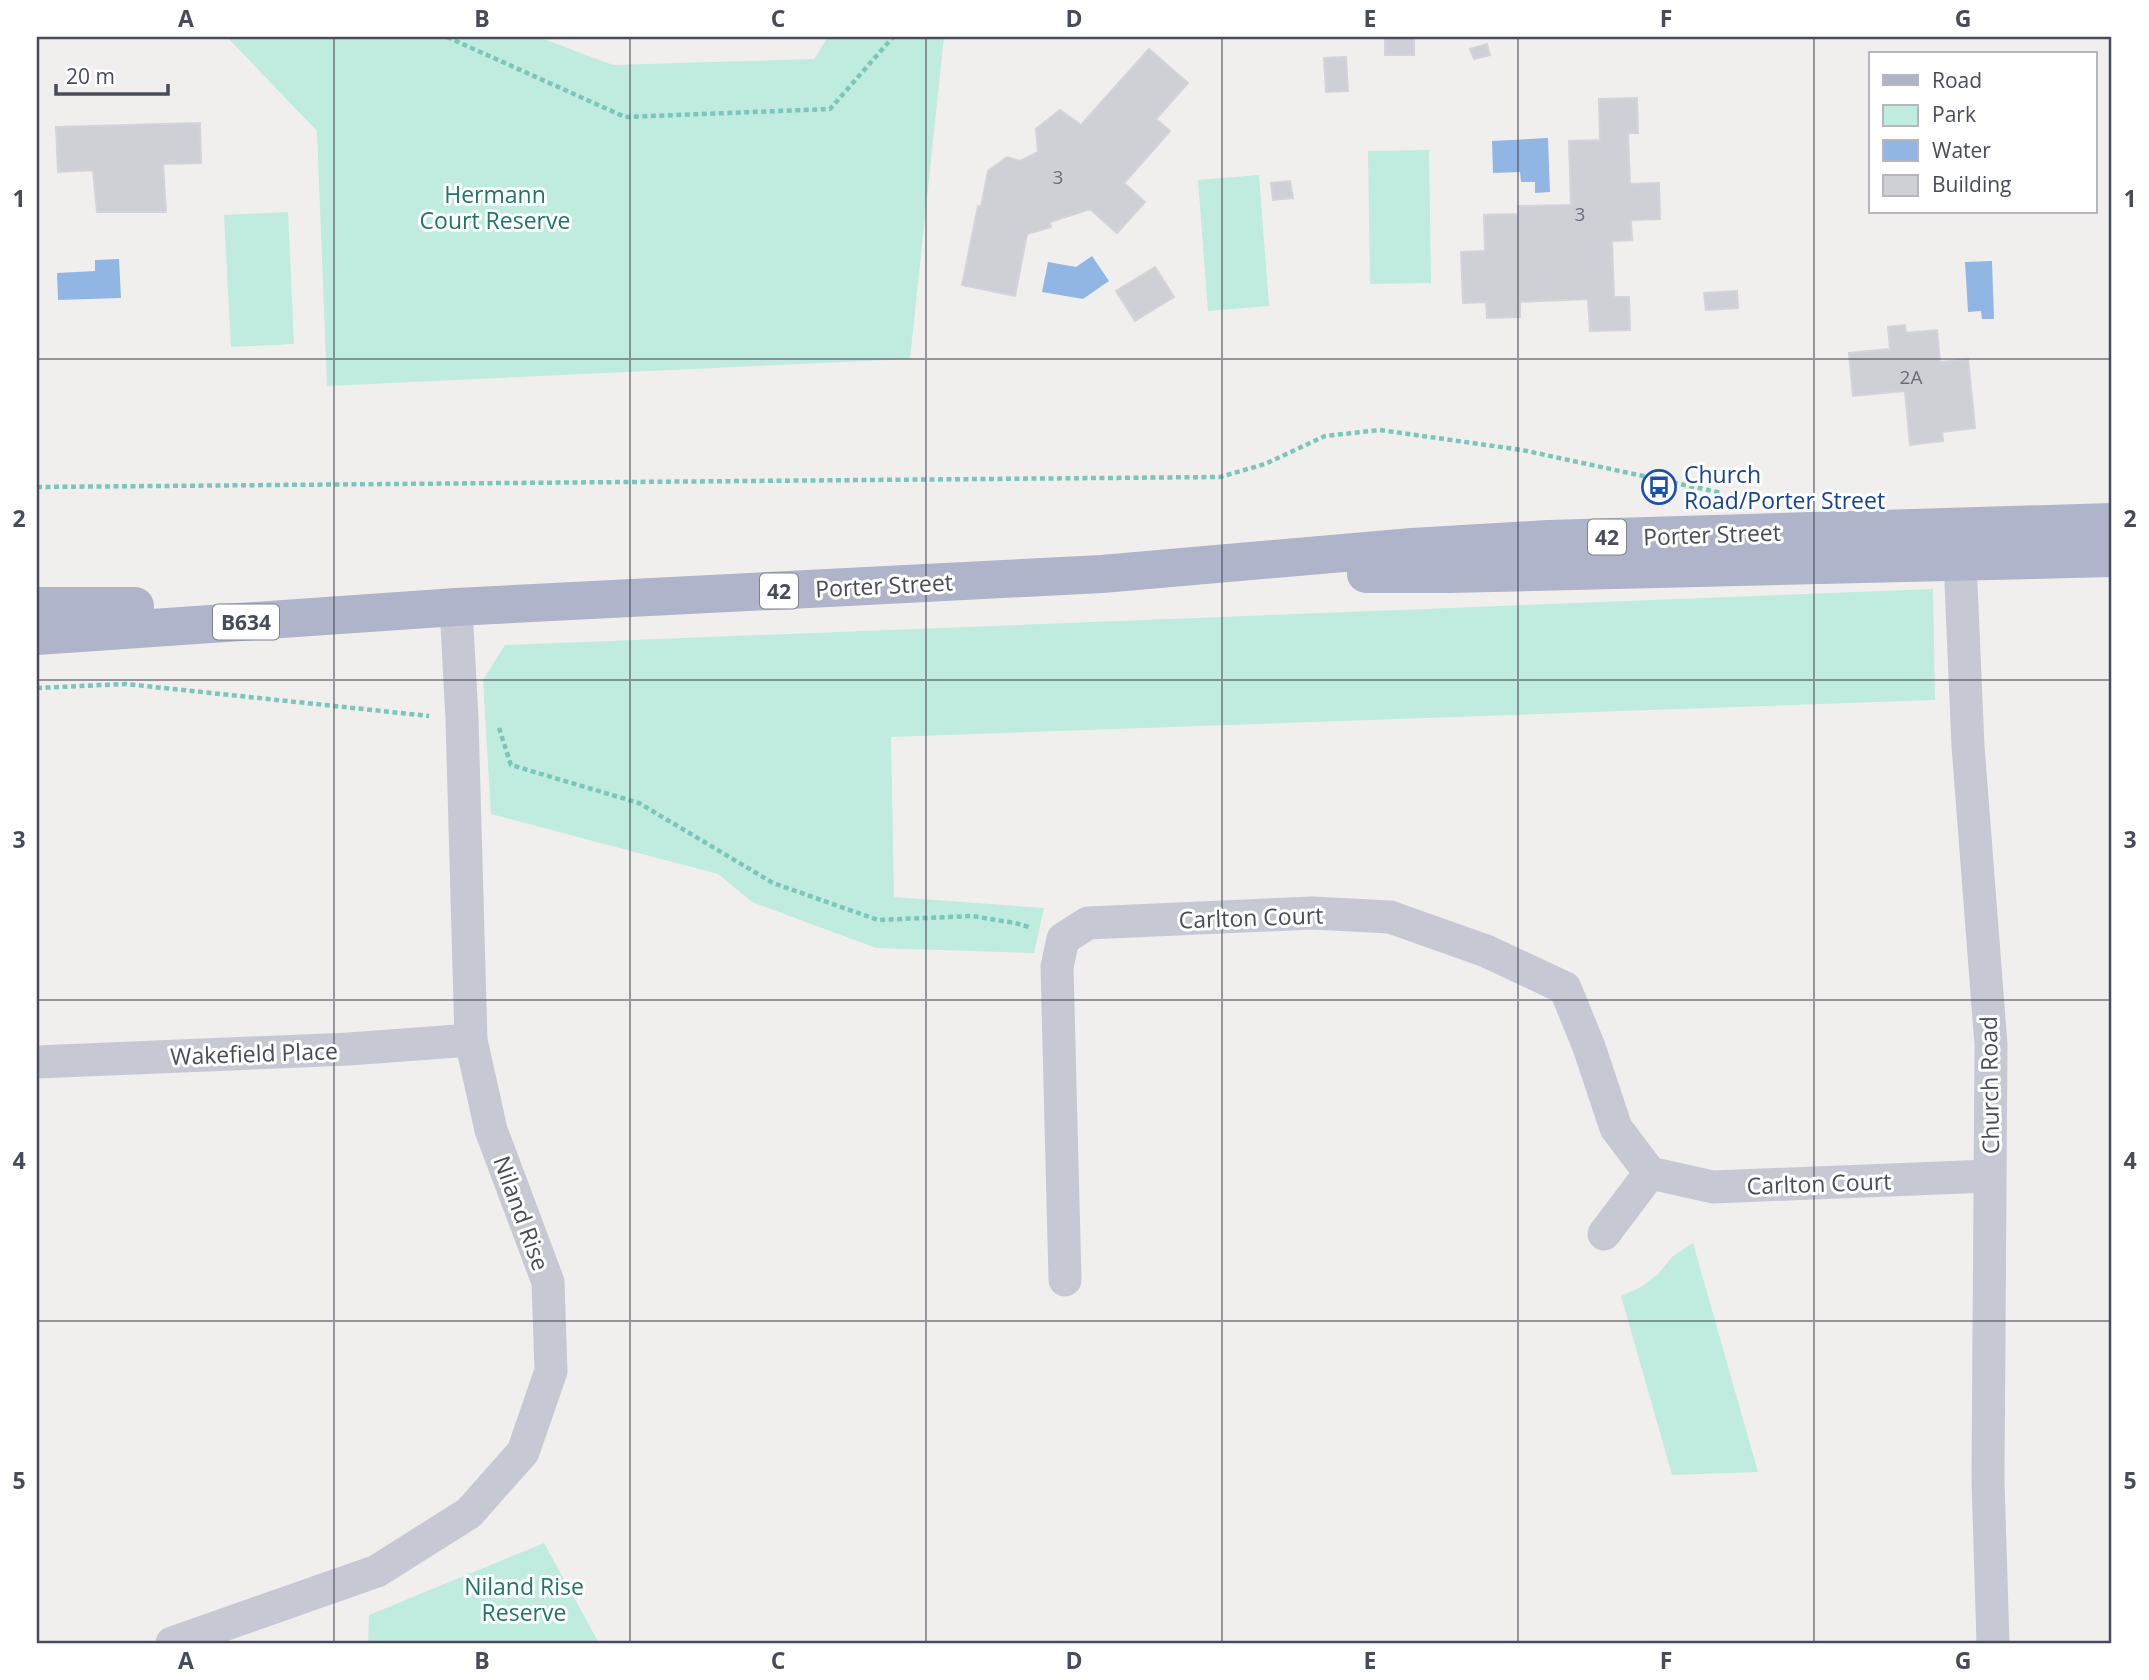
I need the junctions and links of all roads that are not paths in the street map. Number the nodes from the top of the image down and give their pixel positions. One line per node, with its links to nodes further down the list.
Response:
1 (2112, 522): 2 (main road, Porter Street / 42)
2 (1960, 544): 3 (main road, Porter Street / 42); 5 (main road, Porter Street / 42); 10 (street, Church Road)
3 (2112, 558)
4 (37, 606): 5 (main road, Porter Street / B634)
5 (456, 607): 6 (main road, Porter Street / B634); 7 (street, Niland Rise)
6 (37, 636)
7 (471, 1040): 8 (street, Wakefield Place); 13 (street, Niland Rise)
8 (37, 1062)
9 (1650, 1173): 10 (street, Carlton Court); 11 (street); 12 (street, Carlton Court)
10 (1989, 1176): 14 (street, Church Road)
11 (1604, 1234)
12 (1065, 1280)
13 (172, 1643)
14 (1993, 1643)

